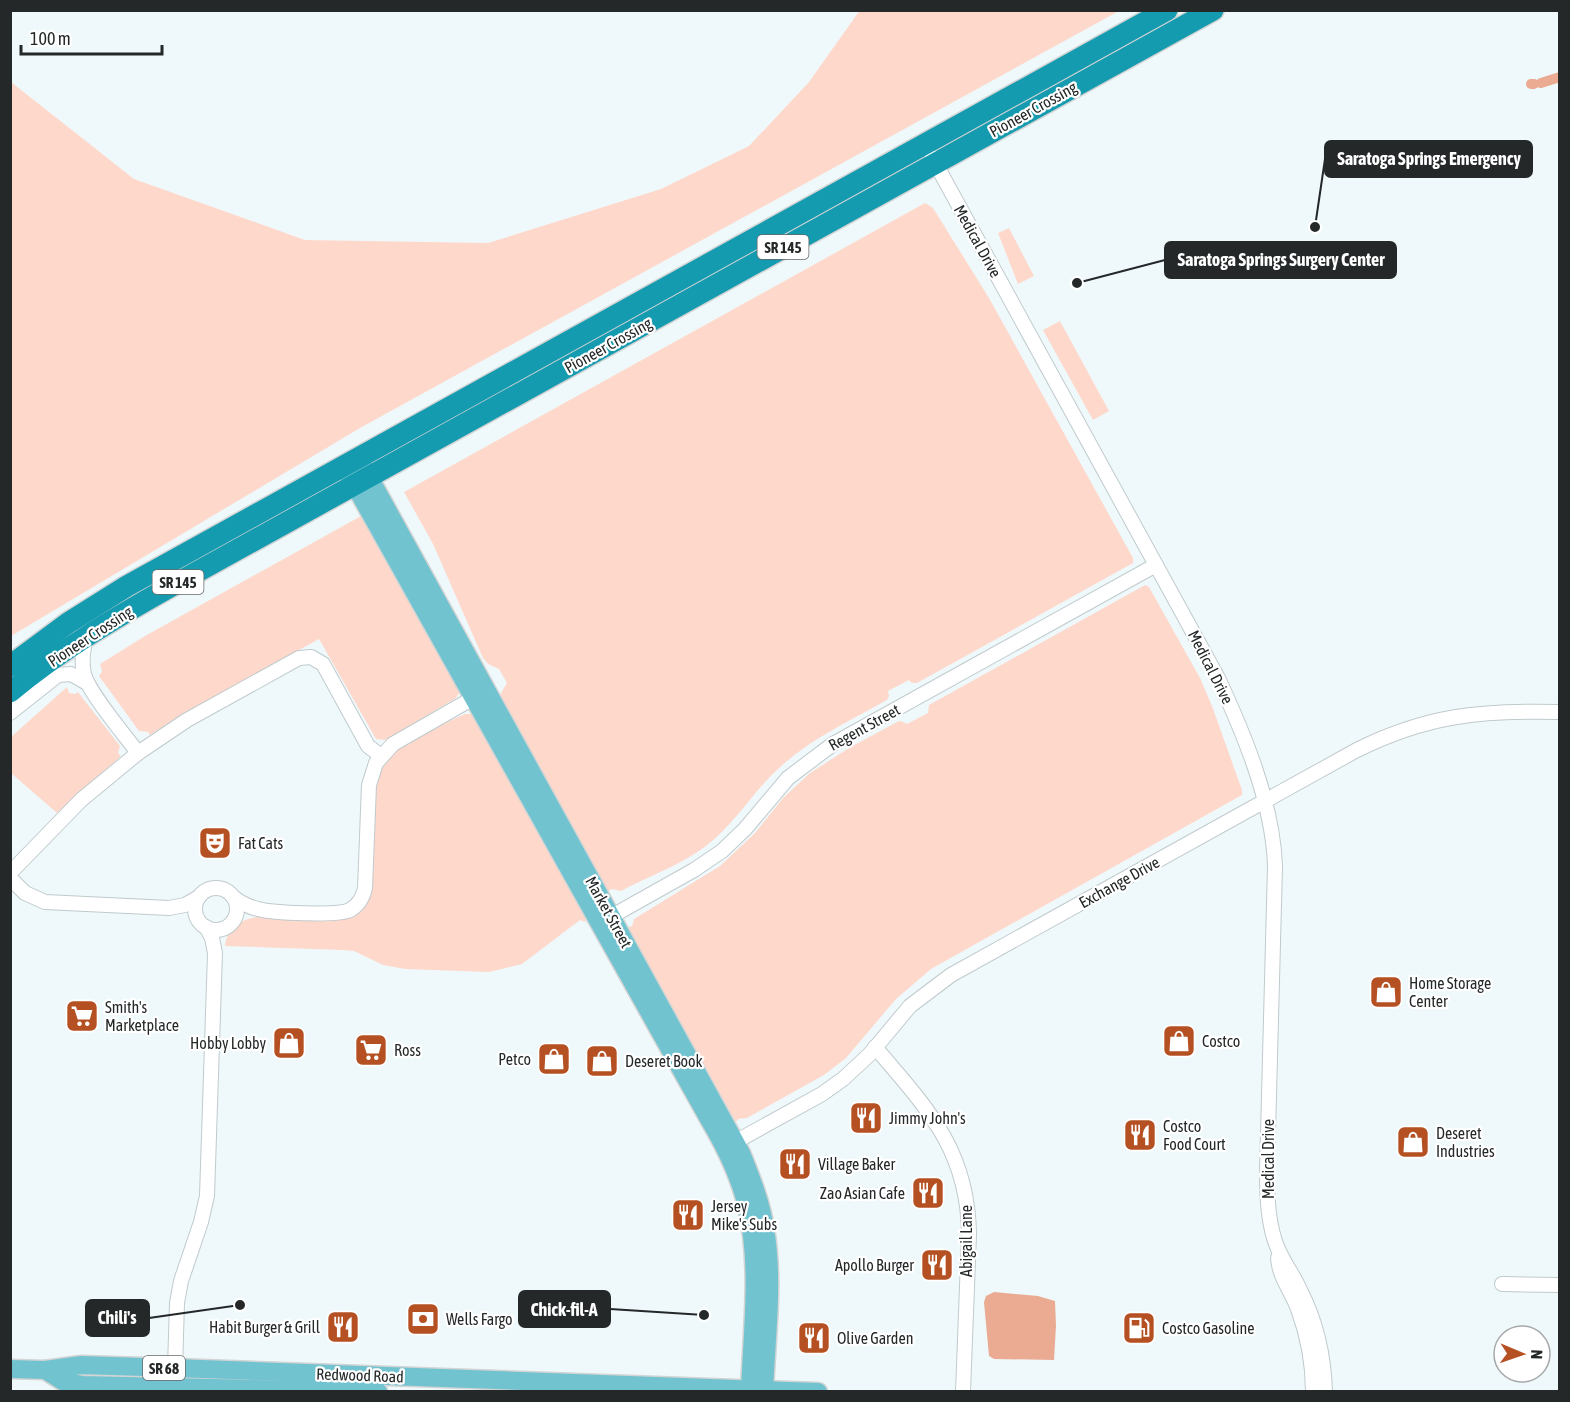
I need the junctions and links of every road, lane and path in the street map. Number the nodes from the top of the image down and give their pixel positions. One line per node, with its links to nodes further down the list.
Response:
1 (1167, 10): 3 (highway, Pioneer Crossing / SR 145)
2 (1213, 10): 4 (highway, Pioneer Crossing / SR 145)
3 (925, 144): 4 (street, Medical Drive); 5 (highway, Pioneer Crossing / SR 145)
4 (935, 163): 5 (highway, Pioneer Crossing / SR 145); 6 (street, Medical Drive)
5 (356, 471): 7 (highway, Pioneer Crossing / SR 145); 8 (highway, Pioneer Crossing / SR 145); 11 (main road, Market Street)
6 (1156, 565): 16 (street, Medical Drive); 23 (street, Regent Street)
7 (87, 636): 9 (street); 10 (highway, Pioneer Crossing / SR 145)
8 (10, 666)
9 (87, 683): 13 (street); 14 (street)
10 (10, 692)
11 (480, 694): 15 (street); 23 (main road, Market Street)
12 (1560, 712): 16 (street, Exchange Drive)
13 (10, 713)
14 (138, 753): 15 (street); 17 (street)
15 (381, 756): 22 (street)
16 (1264, 802): 27 (street, Exchange Drive); 29 (street, Medical Drive)
17 (10, 873)
18 (10, 878): 21 (street)
19 (198, 897): 20 (street); 21 (street); 24 (street)
20 (233, 897): 22 (street); 25 (street)
21 (169, 908): 24 (street)
22 (261, 910): 25 (street)
23 (606, 920): 28 (main road, Market Street)
24 (203, 925): 25 (street); 26 (street)
25 (229, 925): 26 (street)
26 (215, 953): 32 (street)
27 (875, 1047): 28 (street, Exchange Drive); 39 (street, Abigail Lane)
28 (730, 1145): 36 (main road, Market Street)
29 (1278, 1250): 40 (street, Medical Drive); 41 (street, Medical Drive)
30 (1502, 1284): 31 (street)
31 (1560, 1286)
32 (175, 1368): 34 (main road, Redwood Road / SR 68); 36 (main road, Redwood Road / SR 68)
33 (10, 1370): 34 (main road, Redwood Road / SR 68)
34 (45, 1370): 35 (main road, Redwood Road / SR 68)
35 (174, 1389): 37 (main road, Redwood Road / SR 68)
36 (757, 1390): 38 (main road, Redwood Road / SR 68)
37 (378, 1392)
38 (818, 1392)
39 (963, 1392)
40 (1313, 1392)
41 (1325, 1392)

